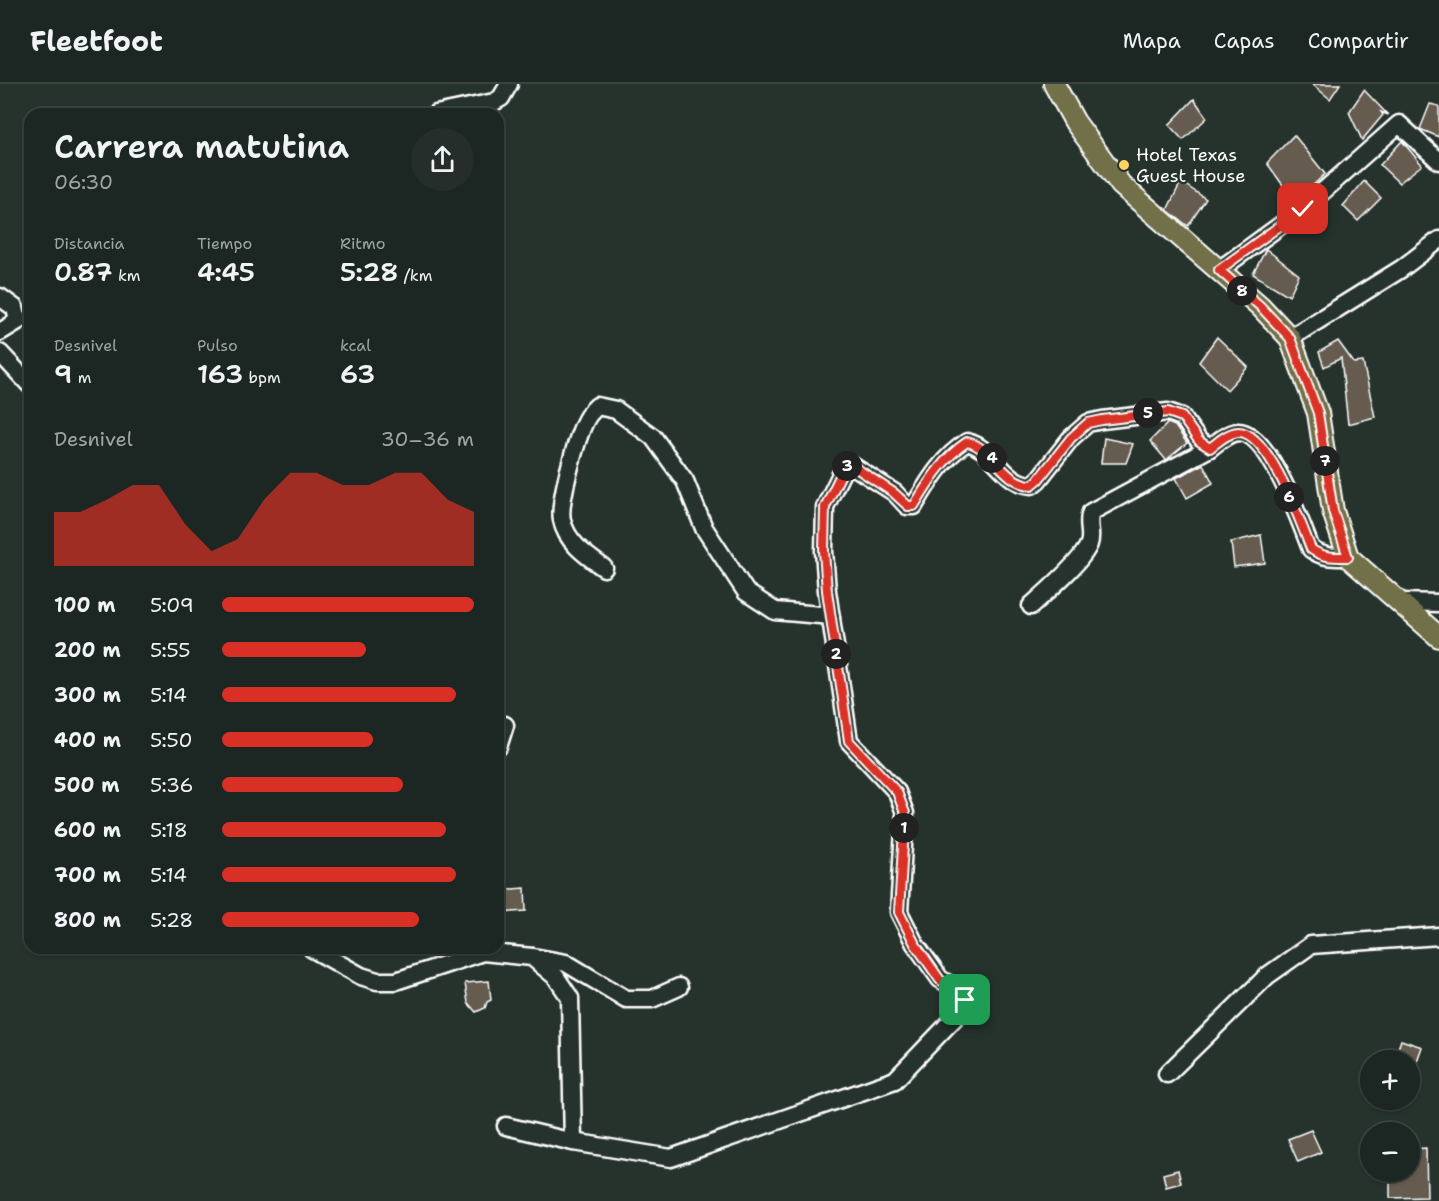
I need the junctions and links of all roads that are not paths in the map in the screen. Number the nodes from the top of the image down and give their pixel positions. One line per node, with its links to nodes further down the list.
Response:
1 (509, 84): 3 (street)
2 (1054, 84): 6 (main road)
3 (465, 108)
4 (1439, 161): 6 (street)
5 (1439, 240): 9 (street)
6 (1219, 270): 9 (main road)
7 (0, 297): 8 (street)
8 (0, 332)
9 (1290, 338): 13 (main road)
10 (0, 353): 11 (street)
11 (24, 379)
12 (1210, 448): 13 (street); 17 (street); 18 (street)
13 (1348, 557): 15 (main road)
14 (604, 568): 18 (street)
15 (1399, 602): 16 (street); 19 (main road)
16 (1439, 603)
17 (1031, 606)
18 (831, 616): 30 (street)
19 (1439, 637)
20 (505, 725): 21 (street)
21 (504, 728)
22 (1439, 936): 28 (street)
23 (504, 953): 26 (street)
24 (322, 954): 25 (street)
25 (472, 954)
26 (532, 957): 27 (street); 30 (street)
27 (680, 987)
28 (1167, 1074)
29 (506, 1126): 30 (street)
30 (573, 1142)

